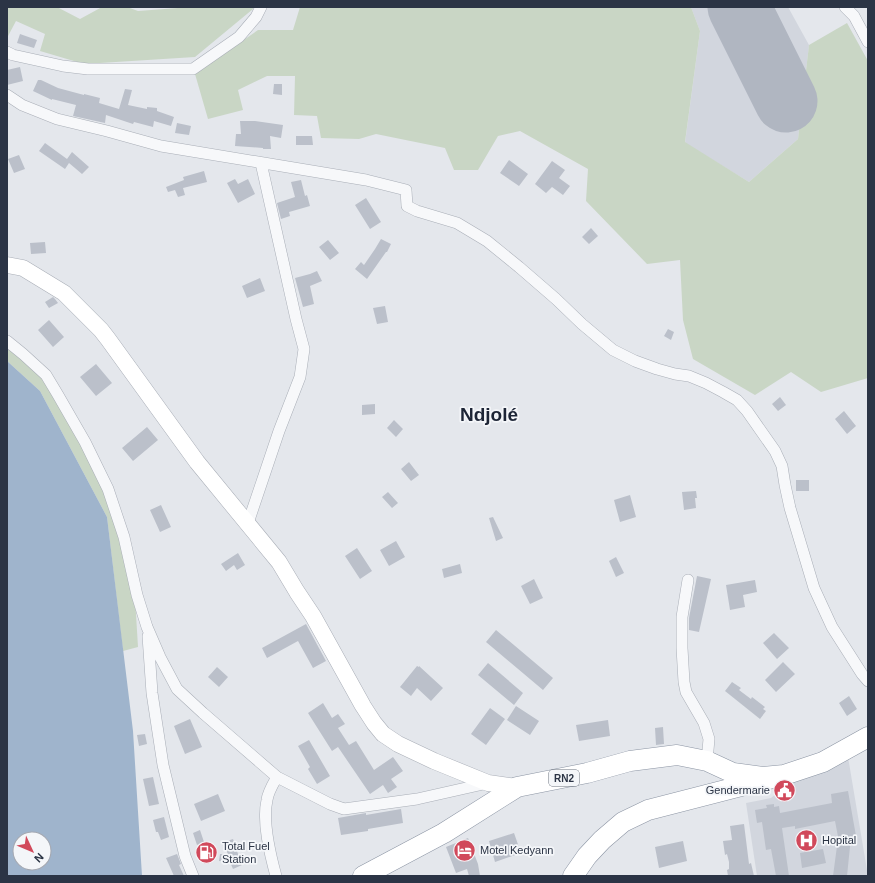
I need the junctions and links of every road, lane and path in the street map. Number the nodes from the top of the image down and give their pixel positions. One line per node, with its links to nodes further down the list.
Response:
1 (261, 7): 4 (street)
2 (845, 7): 3 (street)
3 (868, 42)
4 (7, 52)
5 (7, 95): 6 (street)
6 (261, 162): 9 (street); 12 (street)
7 (7, 265): 9 (street)
8 (7, 341): 11 (street)
9 (248, 523): 17 (street)
10 (688, 580): 14 (street)
11 (147, 627): 16 (street); 19 (street)
12 (868, 681)
13 (868, 737): 15 (highway, RN2)
14 (707, 761): 15 (highway, RN2); 18 (highway, RN2)
15 (784, 775): 22 (highway, RN2)
16 (277, 777): 17 (street); 20 (street)
17 (488, 783): 18 (street)
18 (517, 787): 21 (highway, RN2)
19 (193, 876)
20 (276, 876)
21 (363, 876)
22 (573, 876)

